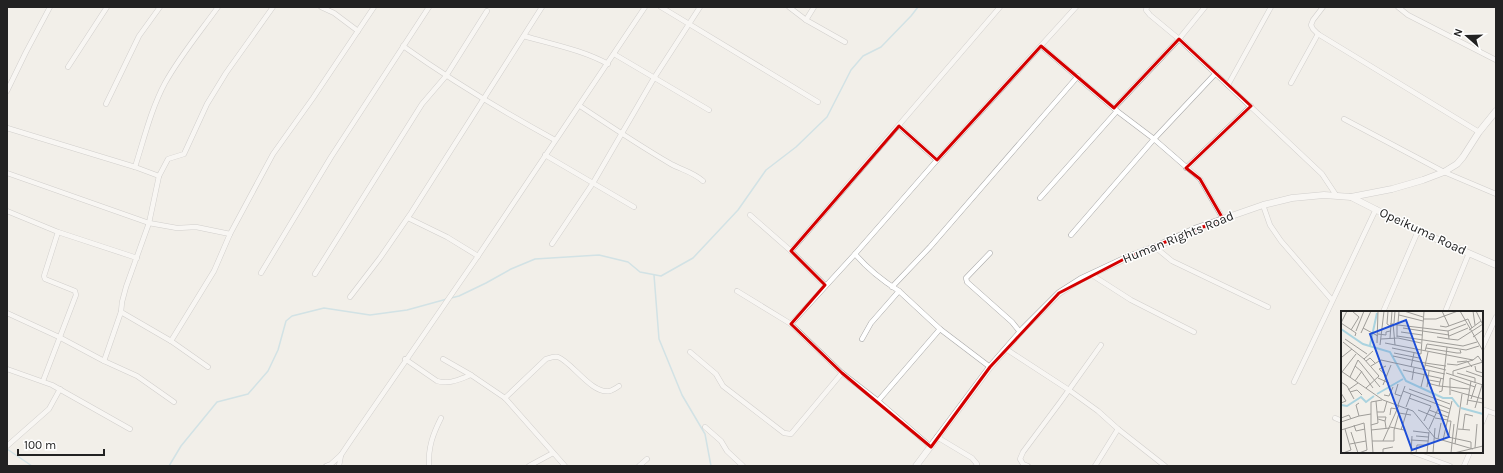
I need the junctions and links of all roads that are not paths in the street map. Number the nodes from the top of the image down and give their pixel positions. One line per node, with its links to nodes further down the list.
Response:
1 (50, 7): 42 (street)
2 (107, 7): 35 (street)
3 (160, 7): 45 (street)
4 (218, 7): 60 (street)
5 (273, 7): 64 (street)
6 (321, 7): 25 (street)
7 (374, 7): 25 (street)
8 (429, 7): 30 (street)
9 (542, 7): 27 (street)
10 (645, 7): 32 (street)
11 (661, 7): 24 (street)
12 (700, 7): 24 (street)
13 (789, 7): 23 (street)
14 (814, 7): 23 (street)
15 (1000, 7): 52 (street)
16 (1076, 7): 31 (street)
17 (1147, 7): 28 (street)
18 (1205, 7): 28 (street)
19 (1271, 7): 41 (street)
20 (1323, 7): 26 (street)
21 (1398, 7): 33 (street)
22 (487, 11): 37 (street)
23 (806, 20): 29 (street)
24 (689, 25): 39 (street); 44 (street)
25 (358, 31): 81 (street)
26 (1318, 34): 40 (street); 54 (street)
27 (524, 36): 34 (street); 43 (street)
28 (1179, 39): 36 (street); 49 (street)
29 (845, 42)
30 (403, 46): 37 (street); 92 (street)
31 (1041, 46): 38 (street); 59 (street)
32 (614, 54): 34 (street); 39 (street)
33 (1496, 60)
34 (608, 64): 46 (street)
35 (68, 67)
36 (1216, 73): 41 (street); 56 (street)
37 (446, 76): 43 (street); 93 (street)
38 (1078, 76): 49 (street); 96 (street)
39 (654, 78): 48 (street); 55 (street)
40 (1291, 83)
41 (1228, 85): 47 (street)
42 (7, 92)
43 (484, 99): 57 (street); 76 (street)
44 (818, 102)
45 (106, 104)
46 (580, 106): 55 (street); 57 (street)
47 (1251, 106): 61 (street); 68 (street)
48 (709, 110)
49 (1115, 110): 56 (street); 70 (street)
50 (1496, 111): 54 (street, Human Rights Road)
51 (1344, 119): 62 (street)
52 (900, 126): 59 (street); 85 (street)
53 (7, 128): 60 (street)
54 (1479, 132): 62 (street, Human Rights Road)
55 (622, 134): 65 (street); 66 (street)
56 (1154, 139): 61 (street); 82 (street)
57 (555, 140): 58 (street)
58 (545, 156): 66 (street); 89 (street)
59 (937, 160): 88 (street)
60 (135, 167): 64 (street)
61 (1186, 168): 77 (street)
62 (1444, 172): 67 (street); 69 (street, Human Rights Road)
63 (7, 173): 78 (street)
64 (159, 176): 78 (street)
65 (703, 181)
66 (593, 184): 72 (street); 83 (street)
67 (1496, 193)
68 (1336, 195): 69 (street, Human Rights Road); 71 (street, Human Rights Road)
69 (1351, 197): 73 (street, Opeikuma Road)
70 (1040, 198)
71 (1263, 205): 77 (street, Human Rights Road); 100 (street)
72 (634, 207)
73 (1376, 209): 79 (street, Opeikuma Road); 100 (street)
74 (7, 211): 80 (street)
75 (750, 215): 85 (street)
76 (408, 218): 89 (street); 99 (street)
77 (1223, 219): 84 (street, Human Rights Road)
78 (149, 223): 81 (street); 90 (street)
79 (1418, 230): 87 (street, Opeikuma Road); 102 (street)
80 (58, 232): 90 (street); 111 (street)
81 (230, 234): 113 (street)
82 (1071, 235)
83 (552, 244)
84 (1155, 247): 94 (street, Human Rights Road); 101 (street)
85 (791, 251): 95 (street)
86 (990, 253): 109 (street)
87 (1469, 253): 91 (street, Opeikuma Road); 103 (street)
88 (855, 254): 95 (street); 96 (street)
89 (478, 256): 119 (street)
90 (137, 258): 104 (street)
91 (1496, 265)
92 (261, 273)
93 (315, 274)
94 (1092, 275): 109 (street, Human Rights Road); 110 (street)
95 (825, 285): 107 (street)
96 (892, 287): 98 (street)
97 (737, 291): 107 (street)
98 (899, 291): 108 (street); 112 (street)
99 (350, 296)
100 (1332, 300): 127 (street)
101 (1268, 307)
102 (1383, 311)
103 (1445, 311)
104 (121, 312): 113 (street); 120 (street)
105 (7, 313): 111 (street)
106 (1496, 317): 115 (street)
107 (791, 324): 124 (street)
108 (940, 329): 122 (street); 132 (street)
109 (1020, 332): 116 (street, Human Rights Road)
110 (1194, 332)
111 (59, 337): 120 (street); 126 (street)
112 (862, 339)
113 (172, 341): 121 (street)
114 (1101, 345): 130 (street)
115 (1483, 346)
116 (1006, 349): 122 (street, Human Rights Road); 130 (street)
117 (690, 352): 124 (street)
118 (442, 358): 125 (street)
119 (405, 359): 125 (street); 148 (street)
120 (104, 361): 133 (street)
121 (208, 367)
122 (990, 368): 142 (street, Human Rights Road)
123 (7, 369): 126 (street)
124 (842, 373): 132 (street)
125 (471, 375): 131 (street)
126 (43, 381): 129 (street)
127 (1294, 382)
128 (619, 386): 131 (street)
129 (60, 389): 140 (street); 143 (street)
130 (1070, 390): 141 (street); 159 (street)
131 (505, 398): 145 (street)
132 (878, 401): 144 (street)
133 (174, 402)
134 (1485, 410): 135 (street)
135 (1496, 414)
136 (441, 418): 152 (street)
137 (1335, 418): 138 (street)
138 (1341, 421)
139 (705, 427): 156 (street)
140 (130, 429)
141 (1118, 429): 160 (street); 161 (street)
142 (937, 438): 144 (street, Human Rights Road); 158 (street)
143 (7, 446)
144 (931, 447): 157 (street, Human Rights Road)
145 (553, 453): 153 (street); 154 (street)
146 (1415, 453): 162 (street)
147 (1470, 453): 163 (street)
148 (341, 455): 150 (street); 151 (street)
149 (647, 459): 155 (street)
150 (326, 466)
151 (339, 466)
152 (429, 466)
153 (529, 466)
154 (565, 466)
155 (639, 466)
156 (743, 466)
157 (916, 466)
158 (976, 466)
159 (1028, 466)
160 (1095, 466)
161 (1165, 466)
162 (1450, 466)
163 (1464, 466)

